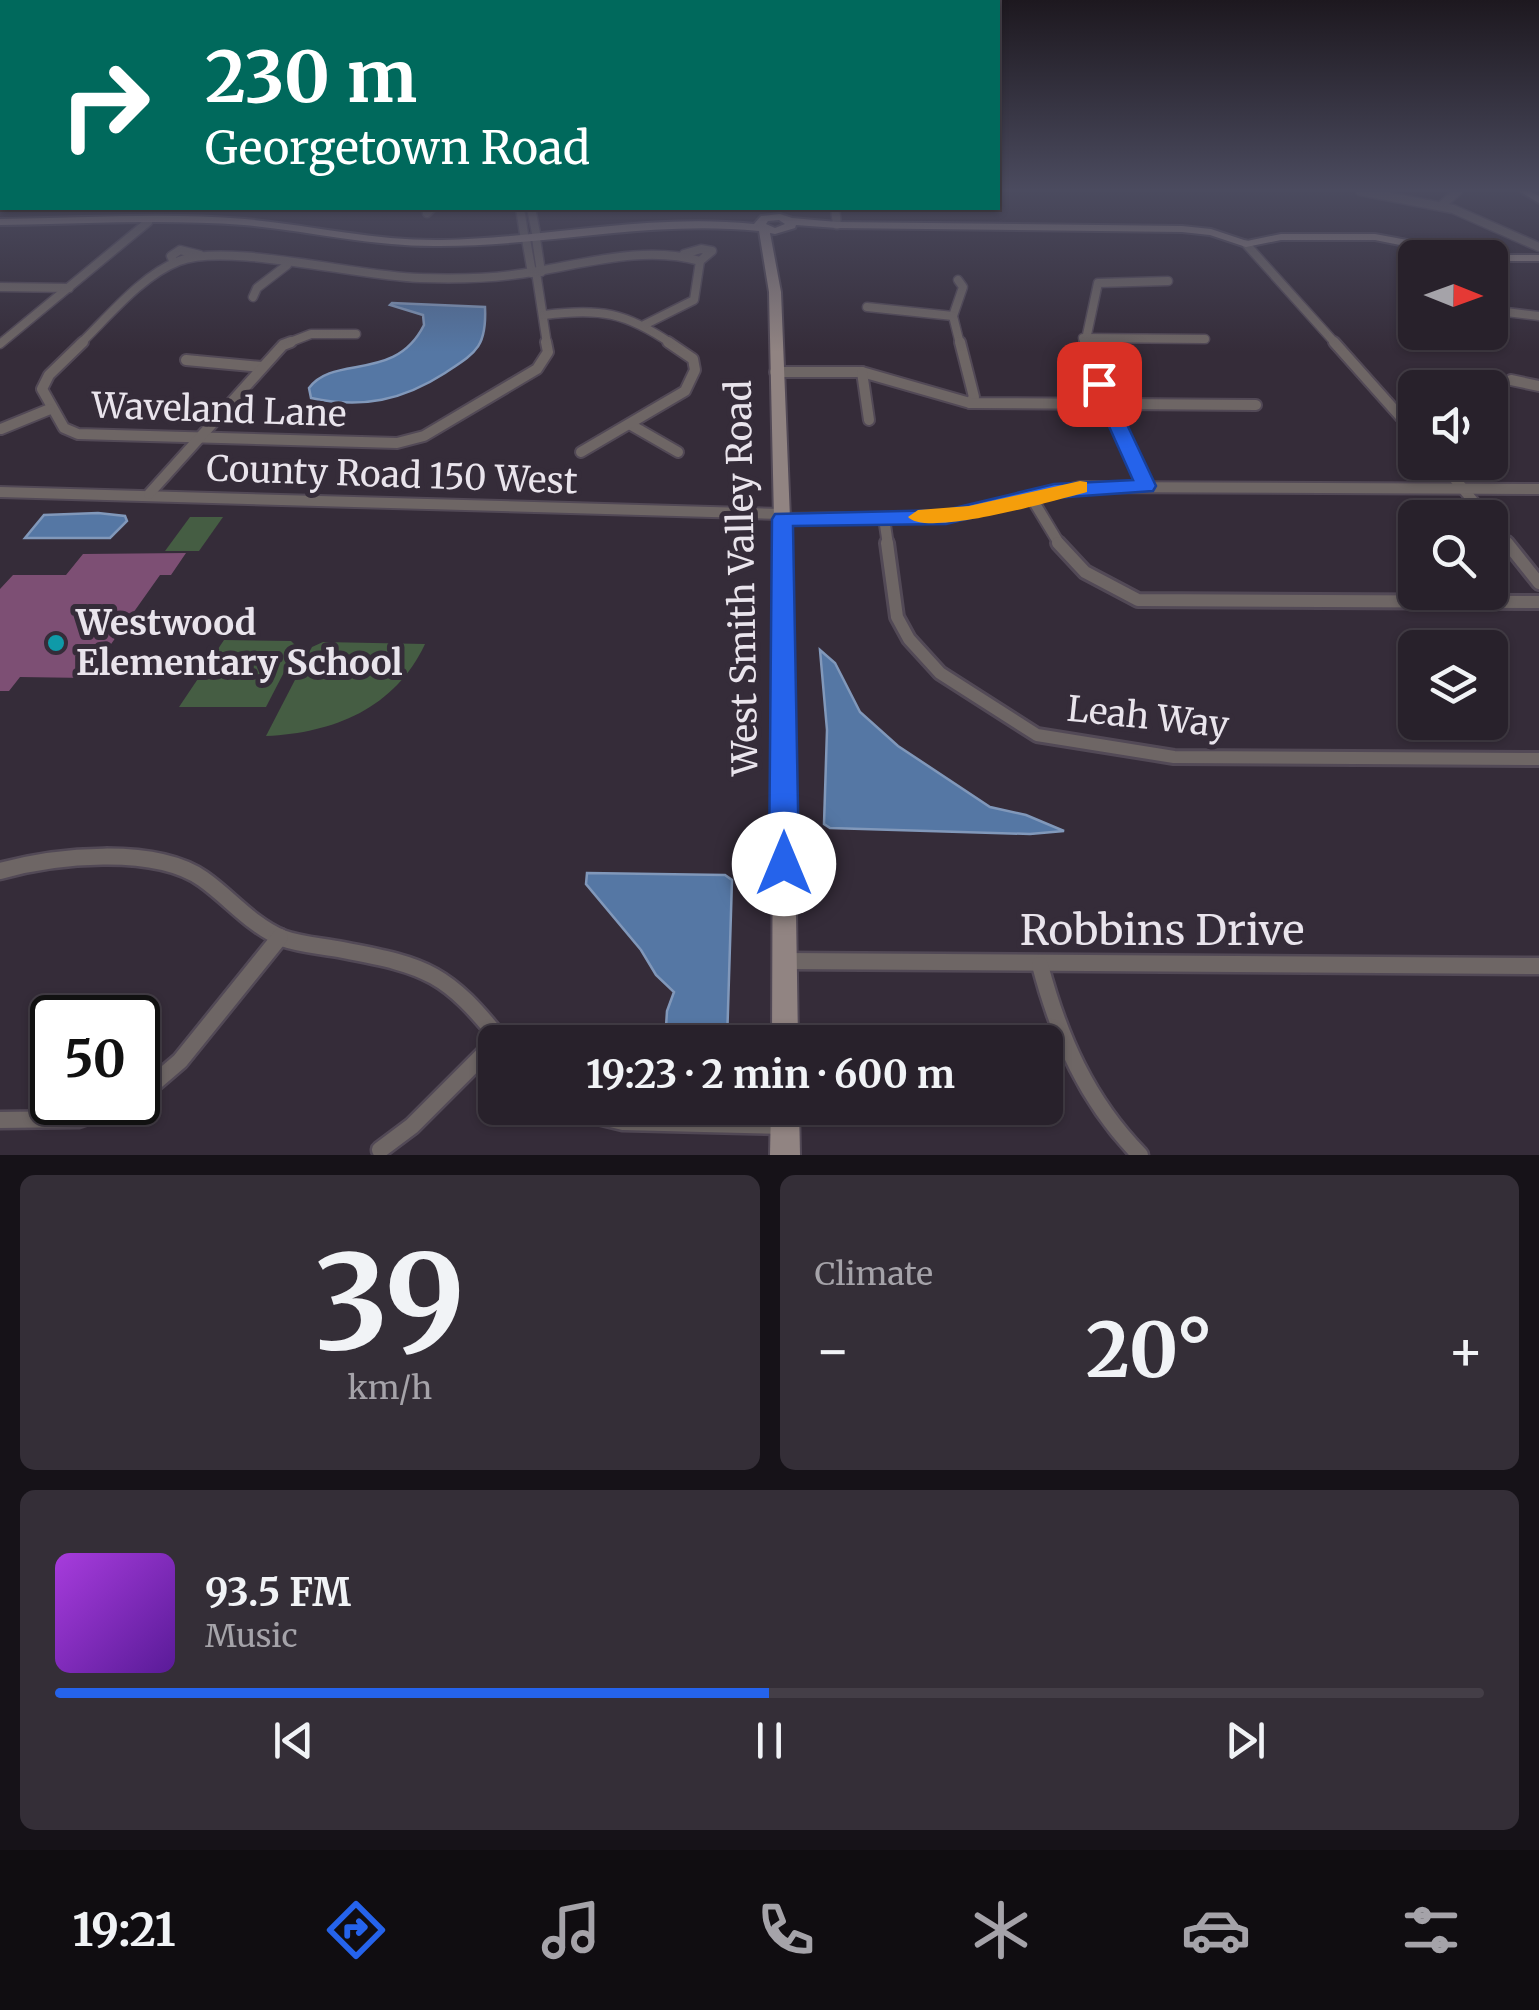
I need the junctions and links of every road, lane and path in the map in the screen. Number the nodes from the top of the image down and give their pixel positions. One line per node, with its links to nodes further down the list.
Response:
1 (121, 245): 15 (street)
2 (532, 245): 11 (street)
3 (766, 245): 16 (street, West Smith Valley Road)
4 (777, 245): 16 (street, West Smith Valley Road)
5 (1247, 245): 38 (street)
6 (682, 253): 9 (street); 9 (street); 11 (street)
7 (1508, 258): 8 (street)
8 (1539, 258)
9 (700, 261): 23 (street)
10 (287, 265): 11 (street); 17 (street); 37 (street)
11 (536, 272): 20 (street)
12 (958, 280): 21 (street)
13 (1168, 280): 25 (street)
14 (0, 287): 15 (street)
15 (69, 288): 27 (street)
16 (774, 292): 30 (street, West Smith Valley Road)
17 (253, 296)
18 (867, 307): 21 (street)
19 (1508, 312): 22 (street)
20 (544, 314): 23 (street); 42 (street, Waveland Lane)
21 (953, 316): 34 (street)
22 (1539, 316)
23 (644, 326): 40 (street)
24 (356, 334): 29 (street)
25 (1084, 338): 26 (street); 35 (street)
26 (1205, 339)
27 (0, 344)
28 (186, 360): 29 (street)
29 (262, 367): 42 (street)
30 (775, 372): 31 (street); 53 (street, West Smith Valley Road)
31 (862, 372): 34 (street); 39 (street)
32 (1511, 380): 33 (street)
33 (1539, 386)
34 (970, 403): 35 (street)
35 (1109, 405): 36 (street); 46 (street)
36 (1256, 405)
37 (50, 409): 41 (street); 42 (street, Waveland Lane)
38 (1398, 414)
39 (869, 420)
40 (630, 425): 43 (street); 44 (street)
41 (1, 428)
42 (200, 438): 50 (street)
43 (580, 452)
44 (678, 452)
45 (1457, 480): 47 (street)
46 (1146, 486): 47 (street, County Road 150 West); 51 (street, County Road 150 West)
47 (1464, 488): 48 (street, County Road 150 West); 52 (street)
48 (1539, 489)
49 (0, 492): 50 (street, County Road 150 West)
50 (149, 494): 53 (street, County Road 150 West)
51 (1031, 497): 54 (street, County Road 150 West); 57 (street)
52 (1473, 500)
53 (782, 516): 54 (street, County Road 150 West); 61 (street, West Smith Valley Road)
54 (884, 518): 58 (street, Leah Way)
55 (1508, 544): 56 (street)
56 (1539, 583)
57 (1539, 602)
58 (1539, 759)
59 (0, 870): 60 (street)
60 (280, 937): 64 (street); 67 (street)
61 (785, 961): 62 (street, Robbins Drive); 65 (street, West Smith Valley Road)
62 (1040, 965): 63 (street, Robbins Drive); 73 (street)
63 (1539, 966)
64 (485, 1025)
65 (785, 1025)
66 (478, 1062): 72 (street)
67 (160, 1078)
68 (0, 1120): 69 (street)
69 (30, 1120)
70 (692, 1125): 71 (street)
71 (785, 1129)
72 (380, 1150)
73 (1140, 1155)

